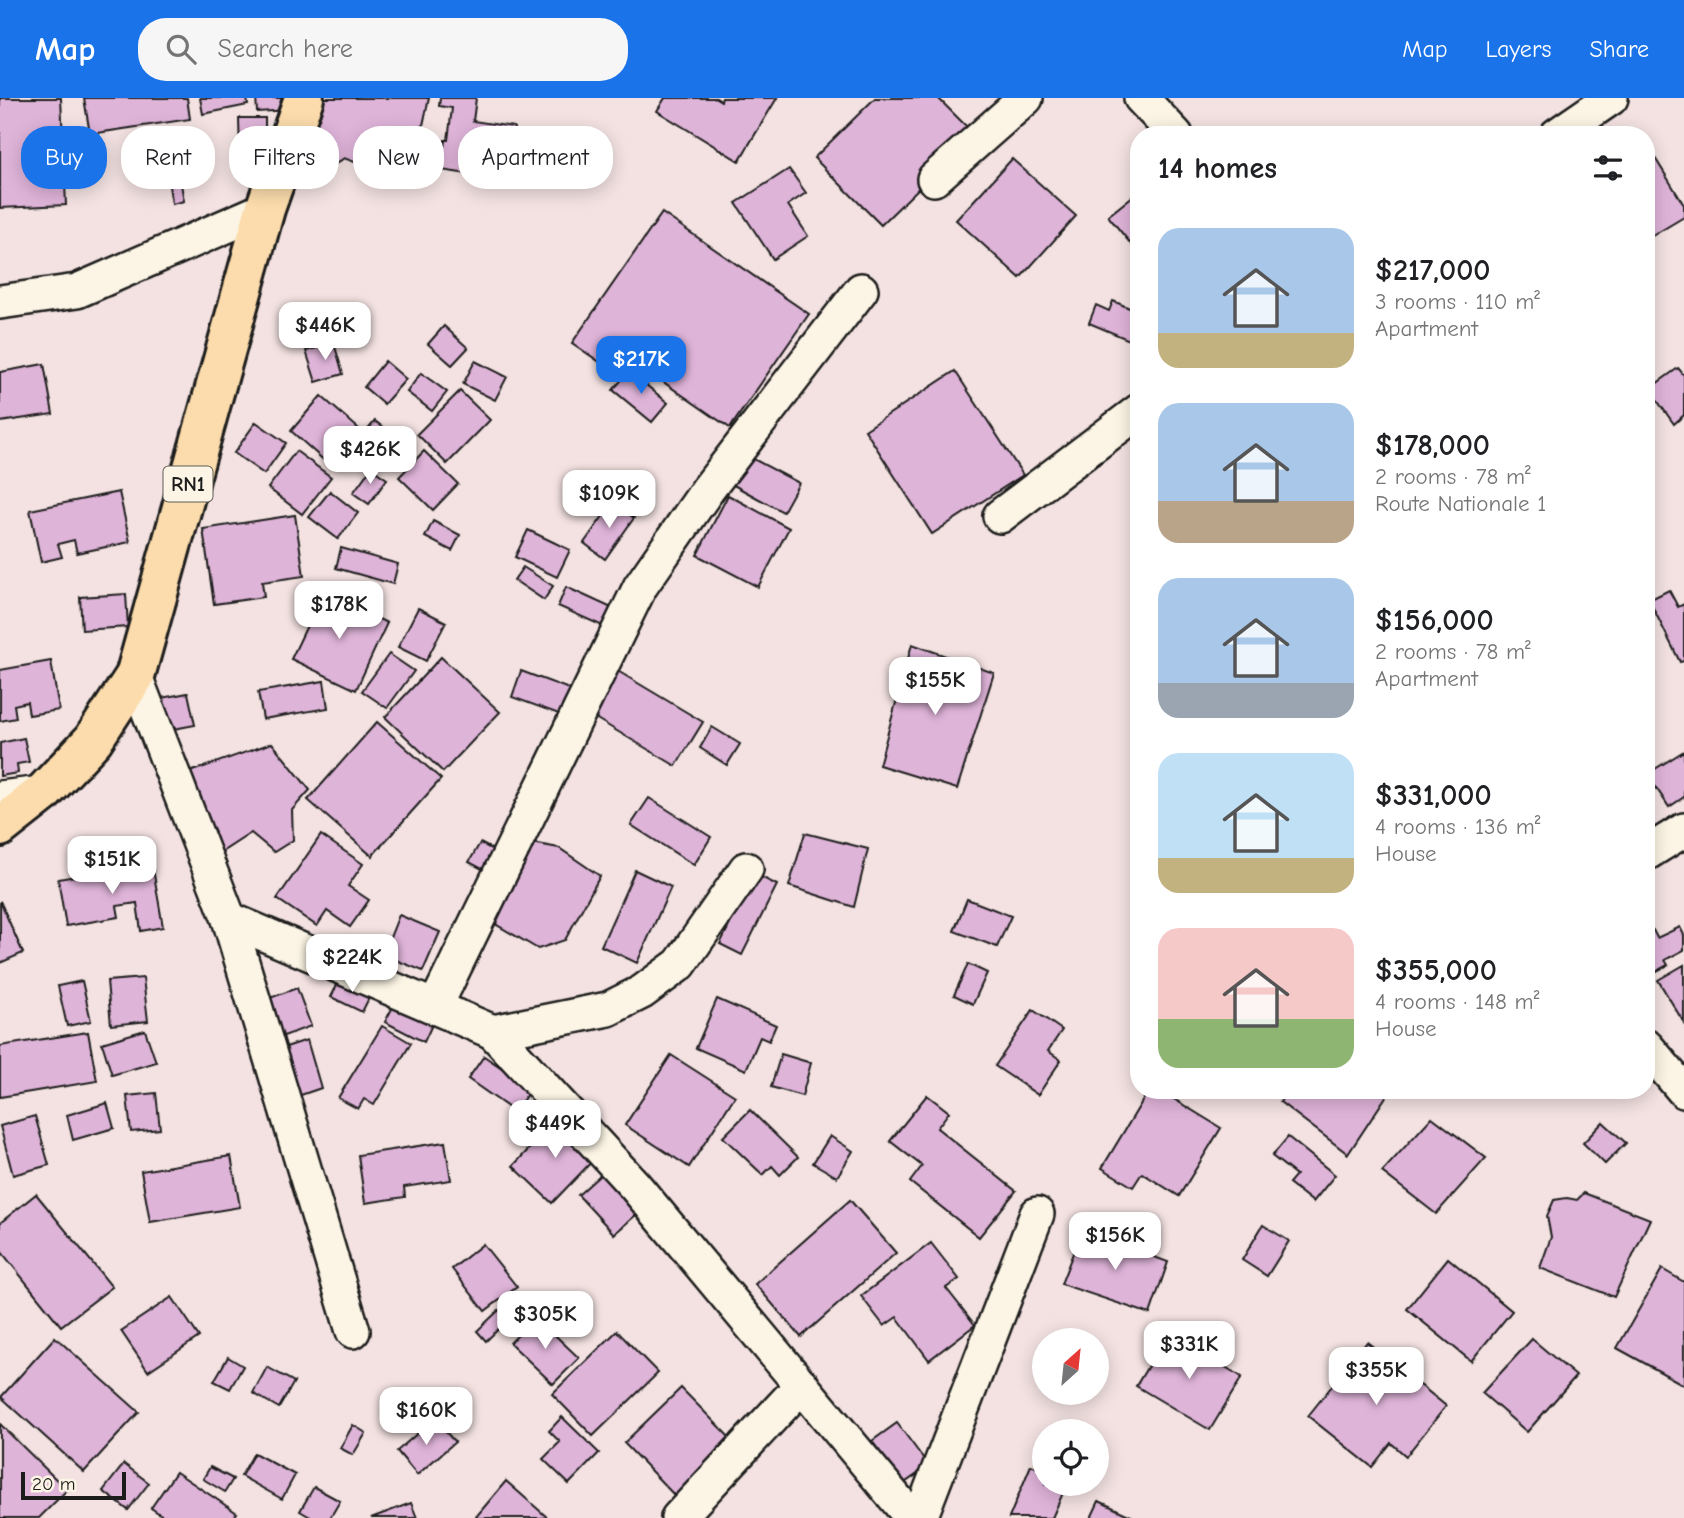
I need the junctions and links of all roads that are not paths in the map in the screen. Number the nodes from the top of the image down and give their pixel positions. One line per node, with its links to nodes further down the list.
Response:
1 (304, 98): 8 (main road, RN1)
2 (1026, 98): 7 (street)
3 (1141, 98): 5 (street)
4 (1611, 98): 6 (street)
5 (1167, 126)
6 (1570, 126)
7 (934, 179)
8 (265, 209): 10 (street); 13 (main road, RN1)
9 (861, 290): 21 (street)
10 (0, 302)
11 (1130, 418): 12 (street)
12 (1000, 516)
13 (135, 676): 14 (main road, RN1); 20 (street)
14 (43, 793): 15 (street); 16 (main road, RN1)
15 (0, 798)
16 (0, 827)
17 (1684, 830): 18 (street)
18 (1655, 848)
19 (746, 869): 22 (street)
20 (229, 919): 21 (street); 26 (street)
21 (435, 1007): 22 (street)
22 (493, 1032): 27 (street)
23 (1655, 1057): 24 (street)
24 (1684, 1091)
25 (1037, 1214): 30 (street)
26 (353, 1331)
27 (802, 1385): 28 (street); 29 (street)
28 (678, 1518)
29 (912, 1518)
30 (920, 1518)

